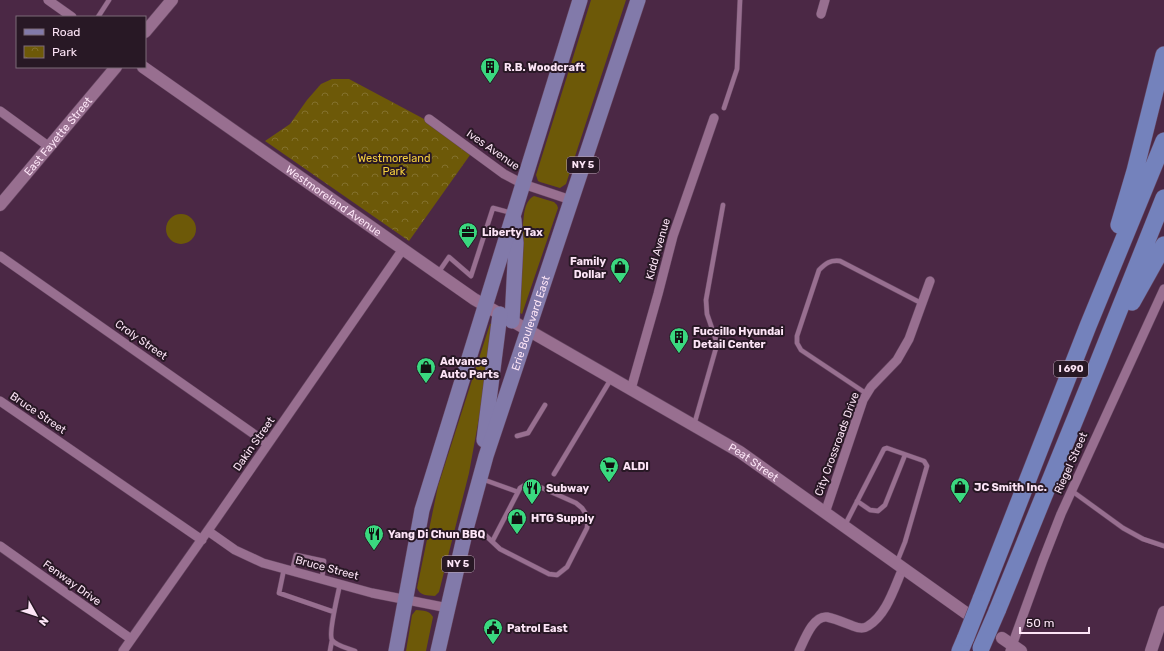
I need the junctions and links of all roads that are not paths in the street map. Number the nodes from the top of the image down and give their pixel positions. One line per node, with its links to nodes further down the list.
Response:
1 (48, 0): 9 (street)
2 (109, 0): 10 (lane)
3 (172, 0): 11 (street)
4 (580, 0): 21 (main road)
5 (638, 0): 23 (main road, Erie Boulevard East / NY 5)
6 (740, 0): 15 (lane)
7 (825, 0): 8 (street)
8 (821, 14)
9 (71, 16)
10 (99, 16)
11 (146, 31)
12 (1164, 55): 36 (highway)
13 (115, 68): 20 (street, East Fayette Street)
14 (144, 68): 28 (street, Westmoreland Avenue)
15 (724, 108)
16 (0, 111): 20 (street)
17 (714, 118): 40 (street, Kidd Avenue)
18 (429, 119): 21 (street, Ives Avenue)
19 (1164, 141): 36 (highway, I 690)
20 (48, 146): 24 (street, East Fayette Street)
21 (523, 184): 23 (street, Ives Avenue); 26 (main road)
22 (1164, 198): 38 (highway, I 690)
23 (571, 200): 37 (main road, Erie Boulevard East / NY 5)
24 (0, 205)
25 (723, 205): 44 (lane)
26 (514, 214): 30 (lane); 34 (main road); 35 (main road)
27 (1164, 245): 38 (highway)
28 (403, 249): 30 (street, Westmoreland Avenue); 46 (street, Dakin Street)
29 (0, 256): 46 (street, Croly Street)
30 (438, 273): 34 (street, Westmoreland Avenue)
31 (930, 281): 33 (street, City Crossroads Drive)
32 (1164, 289): 50 (street, Riegel Street)
33 (921, 303): 41 (street, City Crossroads Drive); 41 (lane)
34 (485, 305): 35 (street, Westmoreland Avenue); 65 (main road)
35 (506, 317): 37 (street, Westmoreland Avenue); 49 (main road)
36 (1088, 326): 73 (highway, I 690, bridge)
37 (528, 330): 39 (street, Peat Street); 49 (main road, Erie Boulevard East / NY 5)
38 (1098, 364): 75 (highway, I 690, bridge)
39 (612, 378): 40 (street, Peat Street); 48 (lane)
40 (631, 389): 44 (street, Peat Street)
41 (867, 394): 53 (street, City Crossroads Drive)
42 (0, 401): 57 (street, Bruce Street)
43 (545, 405): 45 (lane)
44 (694, 426): 53 (street, Peat Street)
45 (517, 436)
46 (268, 444): 56 (street, Dakin Street)
47 (905, 455): 52 (lane); 52 (lane); 61 (lane)
48 (554, 474)
49 (480, 478): 51 (lane); 55 (main road, Erie Boulevard East / NY 5)
50 (1072, 491): 60 (lane); 74 (street, Riegel Street)
51 (518, 492): 58 (lane); 58 (lane)
52 (857, 501): 54 (lane)
53 (825, 513): 54 (street, Peat Street)
54 (844, 527): 61 (street, Peat Street)
55 (466, 529): 58 (lane); 66 (main road, Erie Boulevard East / NY 5)
56 (208, 531): 57 (street, Dakin Street); 62 (street, Bruce Street)
57 (202, 540): 71 (street, Dakin Street)
58 (493, 540)
59 (0, 546): 71 (street, Fenway Drive)
60 (1164, 546)
61 (899, 566): 69 (street, Peat Street); 81 (street)
62 (288, 570): 63 (street, Bruce Street); 63 (lane); 67 (lane)
63 (322, 579): 64 (street, Bruce Street)
64 (340, 584): 65 (street, Bruce Street); 67 (lane)
65 (405, 599): 66 (street, Bruce Street); 79 (main road)
66 (448, 608): 80 (main road, Erie Boulevard East / NY 5)
67 (334, 612): 72 (lane)
68 (1164, 612): 82 (street)
69 (966, 613)
70 (1002, 638): 74 (street)
71 (131, 639): 76 (street, Dakin Street)
72 (332, 640): 77 (lane); 78 (lane)
73 (963, 644)
74 (1014, 649)
75 (980, 650)
76 (122, 651)
77 (330, 651)
78 (355, 651)
79 (396, 651)
80 (438, 651)
81 (799, 651)
82 (1151, 651)

